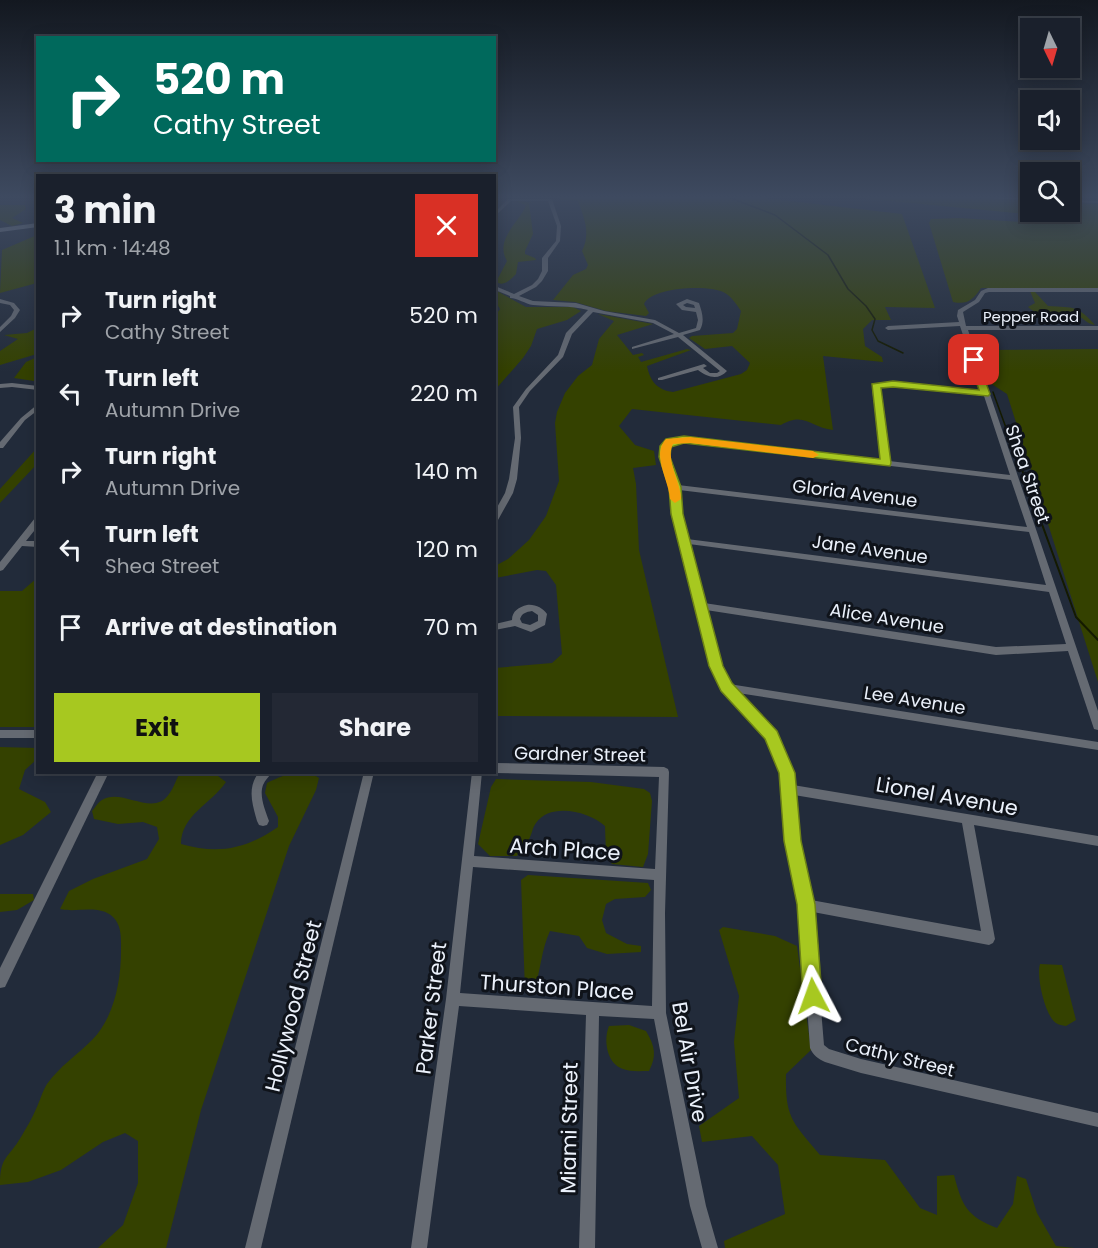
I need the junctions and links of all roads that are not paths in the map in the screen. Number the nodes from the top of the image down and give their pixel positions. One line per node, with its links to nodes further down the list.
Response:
1 (547, 255): 4 (street)
2 (496, 289): 4 (street)
3 (1098, 291): 8 (street)
4 (512, 297): 6 (street)
5 (0, 301): 11 (street)
6 (591, 310): 12 (street); 25 (street)
7 (698, 310): 12 (street)
8 (963, 326): 9 (street, Pepper Road); 10 (street, Pepper Road); 19 (street, Shea Street)
9 (888, 328)
10 (1098, 328)
11 (0, 330)
12 (679, 336): 13 (street); 14 (street)
13 (634, 348)
14 (715, 363): 15 (street); 15 (street)
15 (699, 368): 16 (street)
16 (660, 379)
17 (0, 386): 18 (street)
18 (36, 388)
19 (985, 394): 22 (street); 23 (street, Shea Street)
20 (36, 408): 21 (street)
21 (0, 446)
22 (886, 463): 23 (street, Cathy Street); 24 (street, Cathy Street)
23 (1014, 478): 27 (street, Shea Street)
24 (675, 487): 27 (street, Gloria Avenue); 28 (street, Cathy Street)
25 (496, 516)
26 (36, 523): 29 (street)
27 (1031, 530): 32 (street, Shea Street)
28 (684, 541): 32 (street, Jane Avenue); 33 (street, Cathy Street)
29 (21, 543): 30 (street); 31 (street)
30 (36, 544)
31 (0, 568)
32 (1051, 590): 36 (street, Shea Street)
33 (700, 606): 36 (street, Alice Avenue); 37 (street, Cathy Street)
34 (517, 622): 35 (street)
35 (496, 627)
36 (1071, 647): 38 (street, Shea Street)
37 (726, 687): 41 (street, Lee Avenue); 48 (street, Cathy Street)
38 (1098, 726)
39 (0, 734): 40 (street)
40 (36, 734)
41 (1098, 746)
42 (496, 768): 43 (street, Gardner Street)
43 (664, 772): 53 (street, Bel Air Drive)
44 (103, 774): 55 (street)
45 (264, 774): 50 (street)
46 (369, 774): 60 (street, Hollywood Street)
47 (477, 774): 52 (street, Parker Street)
48 (789, 789): 49 (street, Lionel Avenue); 54 (street, Cathy Street)
49 (967, 818): 51 (street, Lionel Avenue); 54 (street)
50 (263, 821)
51 (1098, 841)
52 (468, 861): 53 (street, Arch Place); 56 (street, Parker Street)
53 (660, 875): 58 (street, Bel Air Drive)
54 (806, 904): 59 (street, Cathy Street)
55 (0, 982)
56 (453, 999): 57 (street, Thurston Place); 61 (street, Parker Street)
57 (593, 1010): 58 (street, Thurston Place); 62 (street, Miami Street)
58 (659, 1013): 63 (street, Bel Air Drive)
59 (1098, 1120)
60 (254, 1248)
61 (419, 1248)
62 (587, 1248)
63 (710, 1248)

